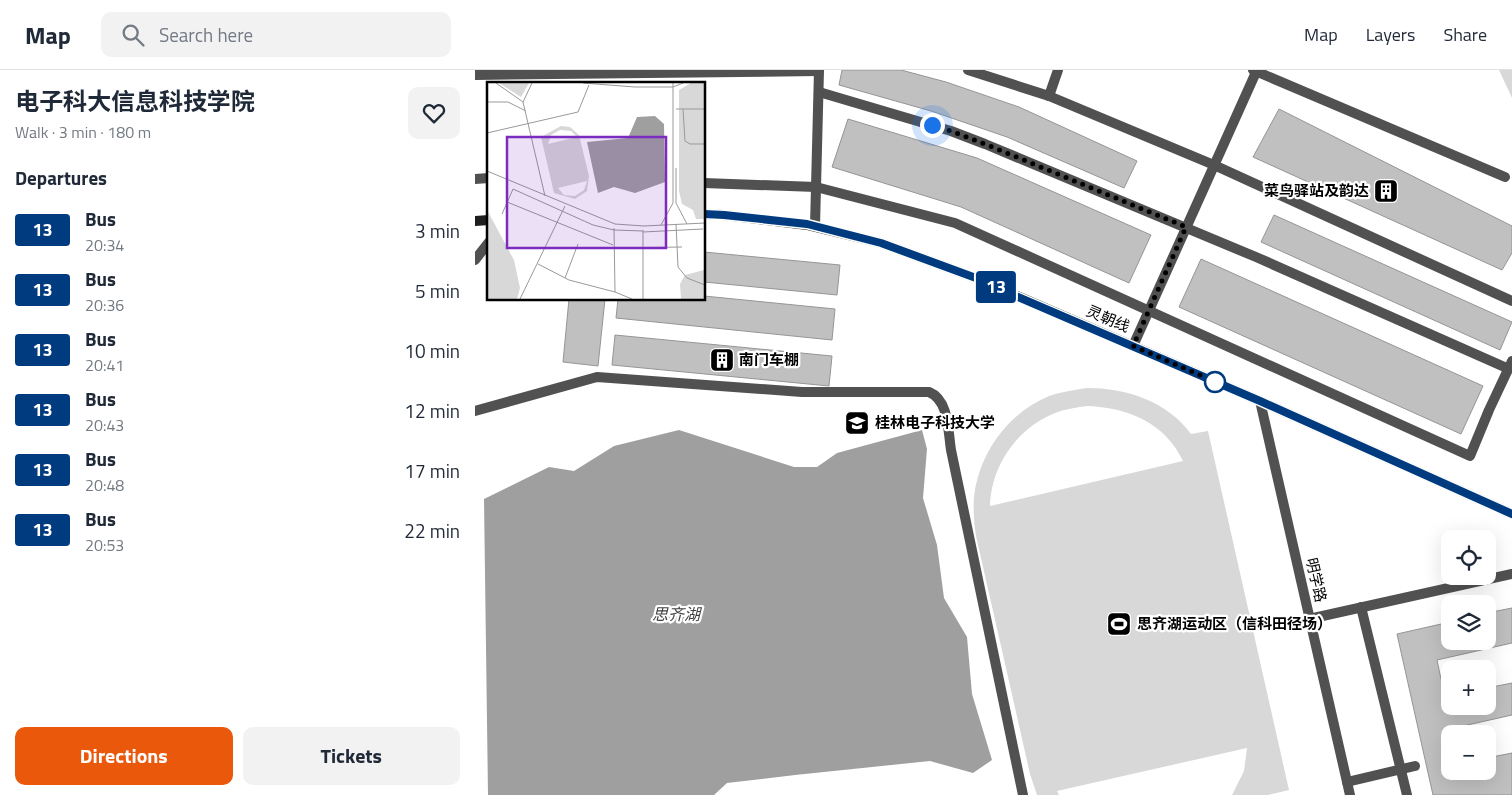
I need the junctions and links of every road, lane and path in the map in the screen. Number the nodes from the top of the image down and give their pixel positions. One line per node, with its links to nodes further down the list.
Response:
1 (819, 70): 6 (street); 7 (street)
2 (968, 70): 8 (street)
3 (1058, 70): 8 (street)
4 (1256, 71): 9 (street); 10 (street)
5 (475, 75): 6 (street)
6 (623, 76)
7 (819, 92): 12 (street); 15 (street)
8 (1049, 96): 9 (street)
9 (1214, 165): 15 (street); 18 (street)
10 (1505, 177)
11 (705, 183): 12 (street)
12 (816, 187): 14 (street); 19 (street)
13 (705, 214): 14 (main road, 灵朝线)
14 (815, 226): 20 (main road, 灵朝线)
15 (1186, 227): 19 (street); 21 (street)
16 (487, 245): 17 (street)
17 (475, 260)
18 (1512, 301)
19 (1149, 310): 20 (street); 21 (street)
20 (1133, 346): 22 (main road, 灵朝线)
21 (1510, 365)
22 (1260, 401): 24 (main road, 灵朝线); 27 (street, 明学路)
23 (475, 411): 31 (street)
24 (1512, 514)
25 (1512, 574): 26 (street)
26 (1361, 607): 27 (street); 29 (street)
27 (1309, 618): 30 (street, 明学路)
28 (1415, 766): 29 (street)
29 (1401, 769): 30 (street); 33 (street)
30 (1347, 782): 32 (street, 明学路)
31 (1023, 795)
32 (1350, 795)
33 (1407, 795)

